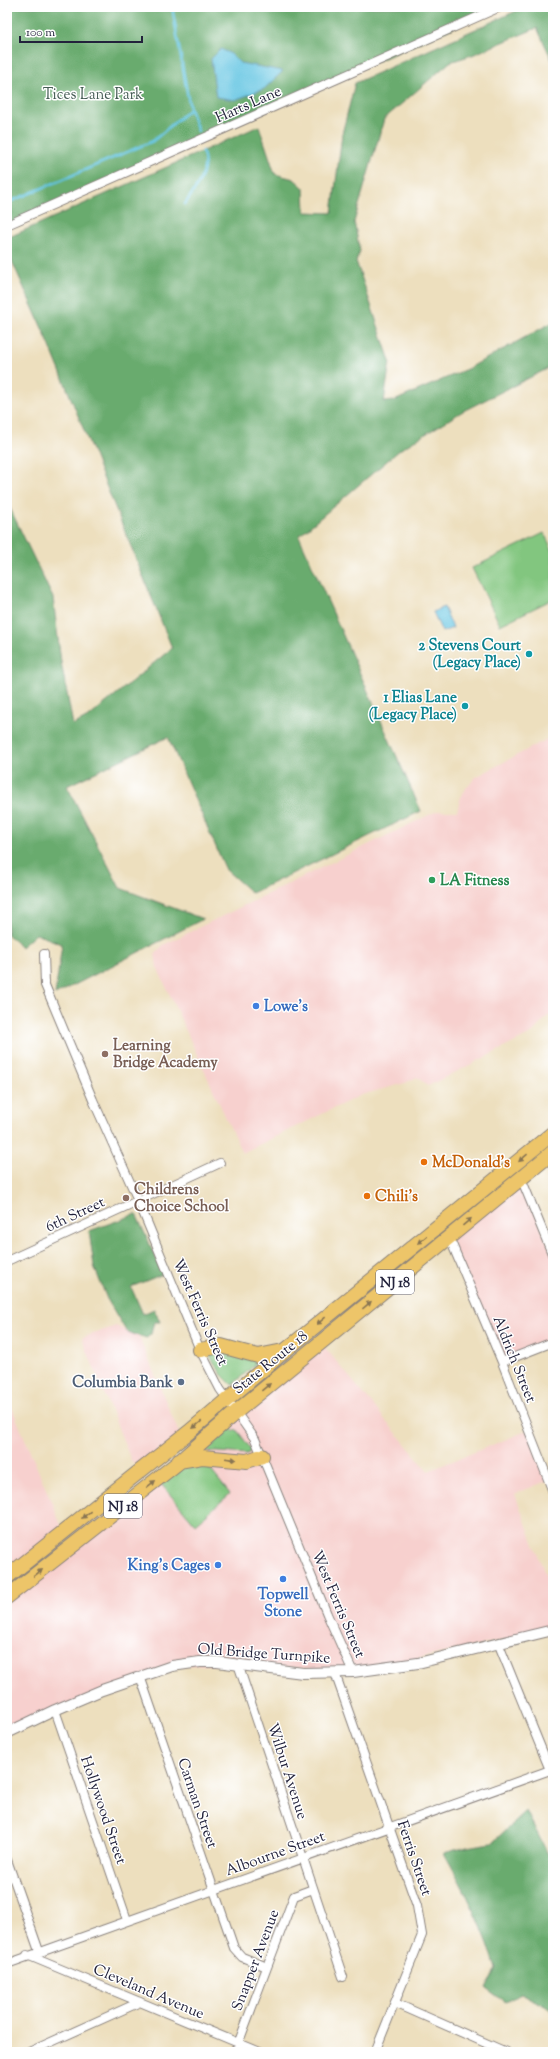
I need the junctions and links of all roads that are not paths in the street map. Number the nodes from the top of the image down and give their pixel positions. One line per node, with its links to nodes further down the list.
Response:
1 (500, 7): 2 (street, Harts Lane)
2 (7, 225)
3 (44, 954): 8 (street, West Ferris Street)
4 (553, 1133): 13 (highway, State Route 18 / NJ 18, one-way to 13)
5 (553, 1152): 7 (highway, State Route 18 / NJ 18)
6 (220, 1163): 8 (street, 6th Street)
7 (521, 1178): 9 (highway, State Route 18 / NJ 18, one-way to 7); 10 (street)
8 (138, 1200): 11 (street, 6th Street); 14 (street, West Ferris Street)
9 (449, 1237): 15 (street, Aldrich Street); 17 (highway, State Route 18 / NJ 18, one-way to 9)
10 (553, 1256)
11 (7, 1261)
12 (553, 1342): 15 (street)
13 (287, 1349): 14 (highway); 16 (highway, State Route 18 / NJ 18)
14 (200, 1350): 16 (street, West Ferris Street)
15 (502, 1362): 20 (street, Aldrich Street)
16 (228, 1400): 17 (street, West Ferris Street); 21 (highway, State Route 18 / NJ 18, one-way to 21)
17 (236, 1412): 18 (street, West Ferris Street); 19 (highway, State Route 18 / NJ 18)
18 (262, 1456): 19 (highway, one-way to 18); 26 (street, West Ferris Street)
19 (179, 1462): 22 (highway, State Route 18 / NJ 18, one-way to 19)
20 (553, 1492)
21 (7, 1577)
22 (7, 1597)
23 (553, 1630): 24 (street, Old Bridge Turnpike)
24 (499, 1644): 26 (street, Old Bridge Turnpike); 31 (street)
25 (238, 1664): 27 (street, Old Bridge Turnpike); 28 (street, Old Bridge Turnpike); 33 (street, Wilbur Avenue)
26 (353, 1672): 27 (street, Old Bridge Turnpike)
27 (335, 1673): 32 (street, Ferris Street)
28 (140, 1676): 29 (street, Old Bridge Turnpike); 36 (street, Carman Street)
29 (55, 1710): 30 (street, Old Bridge Turnpike); 37 (street, Hollywood Street)
30 (7, 1733)
31 (552, 1770): 32 (street, Albourne Street)
32 (389, 1827): 33 (street, Albourne Street); 44 (street, Ferris Street)
33 (302, 1858): 35 (street, Wilbur Avenue); 36 (street, Albourne Street)
34 (7, 1860): 38 (street)
35 (313, 1889): 41 (street, Snapper Avenue); 42 (street, Wilbur Avenue)
36 (213, 1890): 37 (street, Albourne Street); 41 (street, Carman Street)
37 (127, 1920): 38 (street, Albourne Street)
38 (39, 1951): 39 (street, Albourne Street)
39 (27, 1955): 40 (street, Albourne Street); 43 (street, Cleveland Avenue)
40 (7, 1964)
41 (267, 1966): 45 (street, Snapper Avenue)
42 (343, 1977)
43 (140, 2002): 45 (street, Cleveland Avenue); 46 (street)
44 (395, 2003): 49 (street, Ferris Street); 50 (street)
45 (238, 2043): 47 (street, Snapper Avenue); 48 (street, Cleveland Avenue)
46 (29, 2052)
47 (235, 2052)
48 (260, 2052)
49 (375, 2052)
50 (506, 2052)

